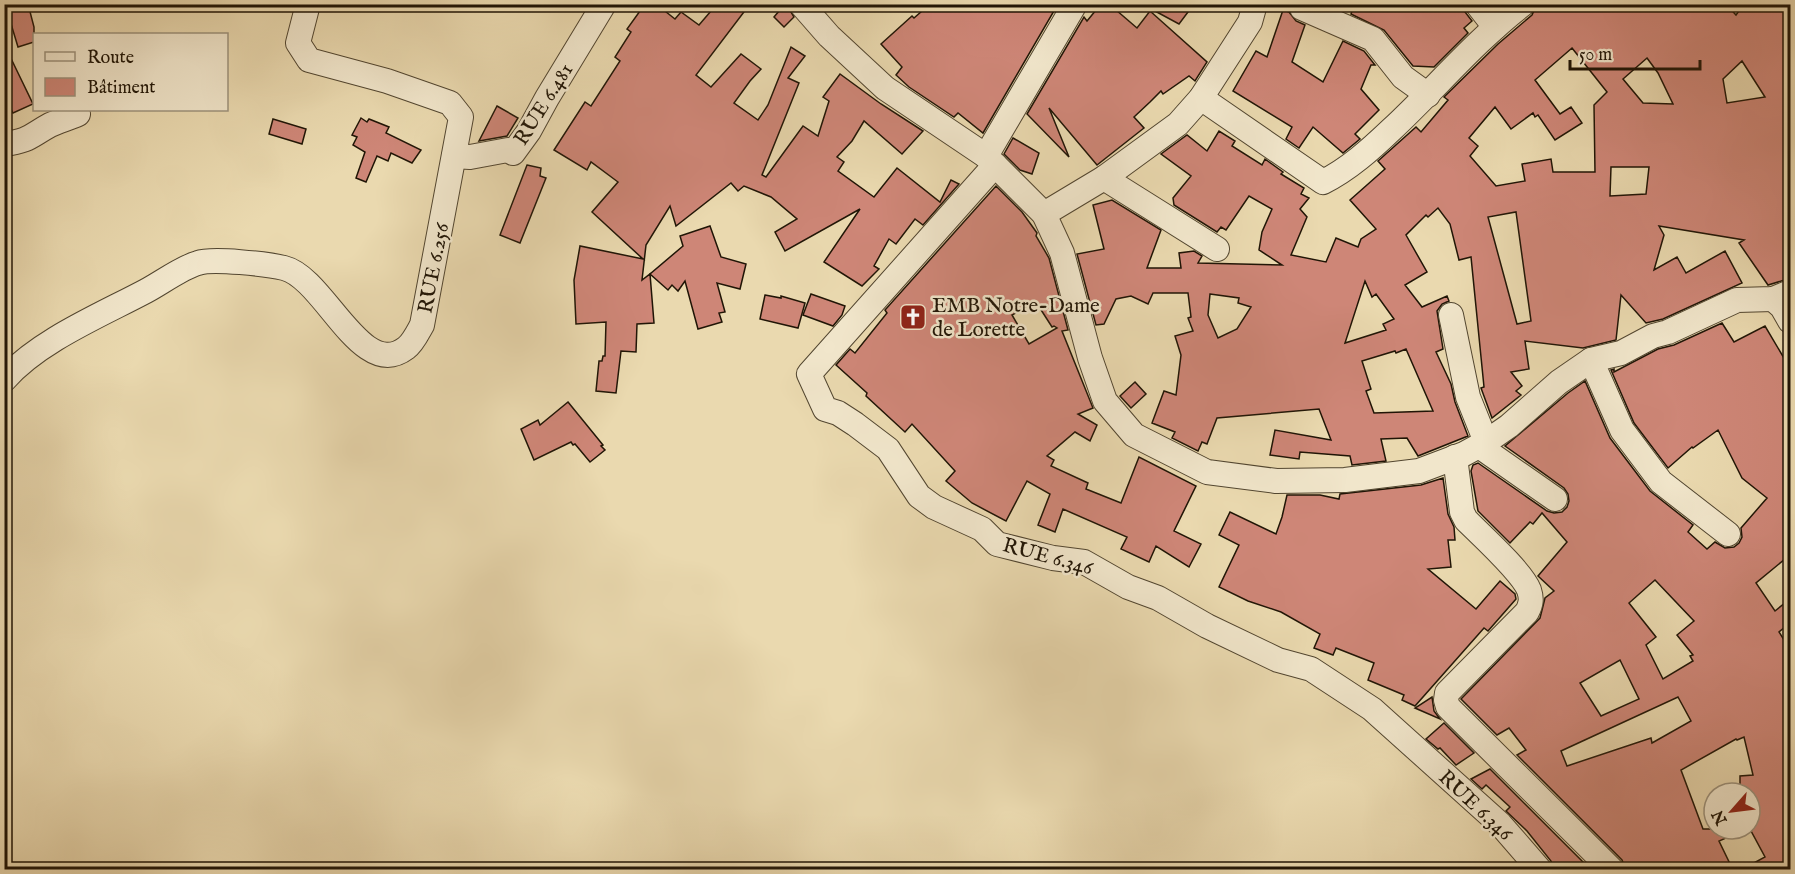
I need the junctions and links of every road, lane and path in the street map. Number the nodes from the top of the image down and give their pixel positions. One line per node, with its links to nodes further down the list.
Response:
1 (308, 4): 14 (street, RUE 6.256)
2 (604, 4): 14 (street, RUE 6.481)
3 (801, 4): 15 (street)
4 (1075, 4): 15 (street, RUE 6.346)
5 (1254, 4): 11 (street)
6 (1477, 4): 9 (street)
7 (1523, 4): 9 (street)
8 (1302, 8): 10 (street)
9 (1495, 27): 10 (street)
10 (1428, 95): 11 (street)
11 (1201, 98): 16 (street)
12 (78, 114): 13 (street)
13 (4, 144)
14 (454, 156): 23 (street, RUE 6.256)
15 (990, 161): 17 (street); 28 (street, RUE 6.346)
16 (1104, 178): 17 (street); 18 (street)
17 (1044, 214): 25 (street)
18 (1217, 249)
19 (1782, 295): 21 (street); 22 (street)
20 (1451, 315): 24 (street)
21 (1791, 321)
22 (1591, 360): 24 (street); 27 (street)
23 (4, 380)
24 (1483, 444): 25 (street); 26 (street)
25 (1455, 457): 29 (street)
26 (1555, 499)
27 (1728, 534)
28 (1540, 870)
29 (1612, 870)

